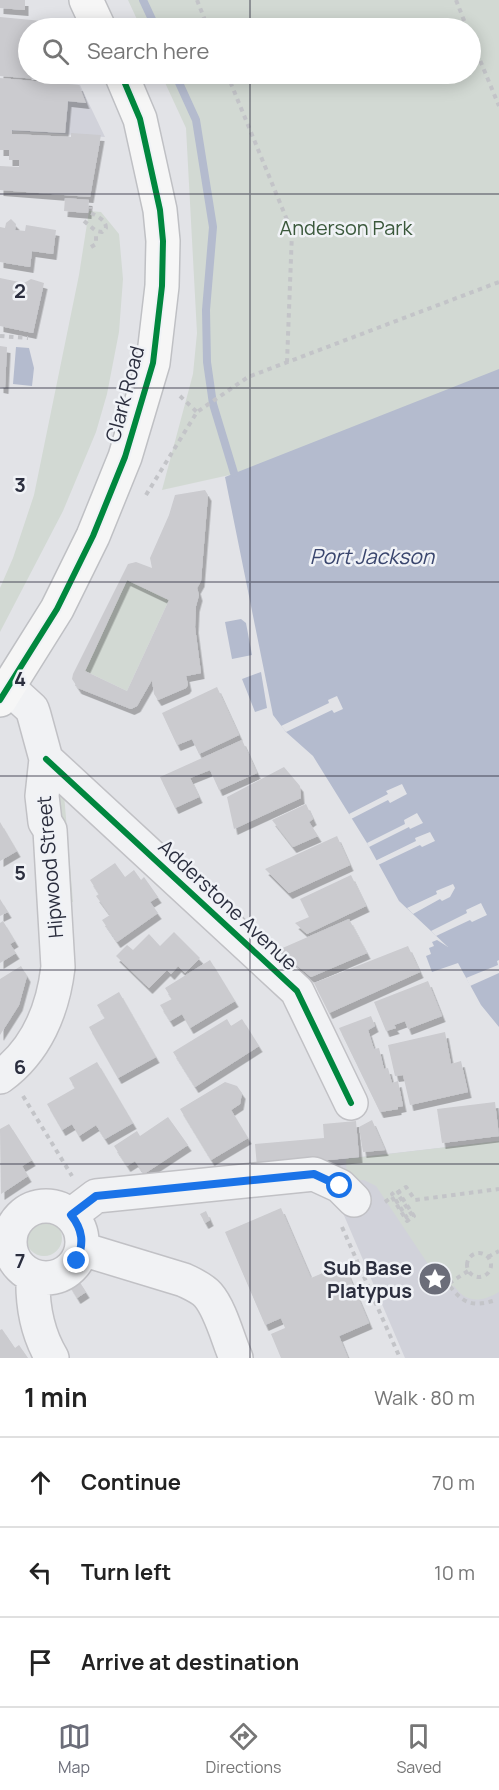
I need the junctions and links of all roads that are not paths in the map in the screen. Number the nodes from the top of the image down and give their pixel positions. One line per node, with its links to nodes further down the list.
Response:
1 (86, 0): 2 (main road)
2 (94, 18)
3 (125, 84): 4 (main road, Clark Road)
4 (4, 694): 5 (street, Hipwood Street)
5 (46, 759): 6 (street, Hipwood Street); 7 (street, Adderstone Avenue)
6 (9, 1082)
7 (351, 1103)
8 (79, 1209): 9 (street); 10 (street); 11 (street)
9 (347, 1212)
10 (5, 1233): 12 (street)
11 (81, 1250): 12 (street); 14 (street)
12 (33, 1276): 13 (street)
13 (52, 1358)
14 (236, 1358)

